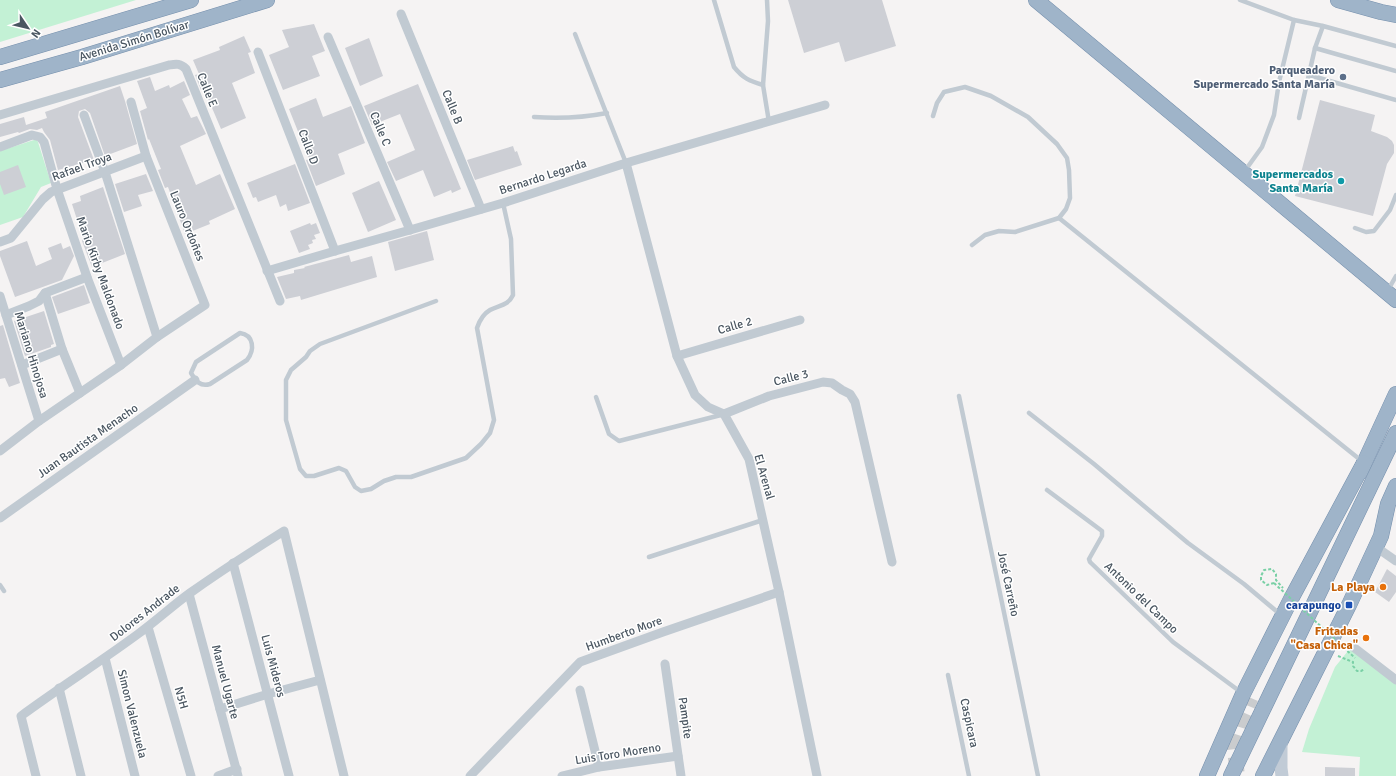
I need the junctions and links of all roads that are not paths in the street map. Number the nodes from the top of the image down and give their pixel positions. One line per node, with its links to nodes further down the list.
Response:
1 (191, 0): 19 (highway, Avenida Simón Bolívar)
2 (267, 0): 22 (highway, Avenida Simón Bolívar)
3 (714, 0): 23 (lane)
4 (767, 0): 23 (lane)
5 (1036, 0): 38 (highway)
6 (1240, 0): 11 (lane)
7 (1338, 0): 8 (highway)
8 (1381, 12): 10 (highway); 12 (highway)
9 (401, 14): 42 (street, Calle B)
10 (1396, 15)
11 (1294, 20): 13 (lane); 38 (lane)
12 (1396, 22)
13 (1323, 26): 16 (lane); 17 (lane)
14 (574, 34): 27 (lane)
15 (328, 37): 45 (street, Calle C)
16 (1396, 46)
17 (1315, 48): 20 (lane); 21 (lane)
18 (258, 52): 48 (street, Calle D)
19 (0, 57)
20 (1396, 71)
21 (1309, 75): 24 (lane); 32 (lane)
22 (0, 80)
23 (763, 85): 33 (lane)
24 (1396, 100)
25 (131, 102): 35 (street, Lauro Ordoñes)
26 (825, 105): 33 (street, Bernardo Legarda)
27 (607, 113): 31 (lane); 36 (lane)
28 (0, 115): 49 (street, Calle E)
29 (84, 115): 37 (street)
30 (933, 116): 43 (lane)
31 (534, 117)
32 (1299, 118)
33 (768, 122): 36 (street, Bernardo Legarda)
34 (0, 147): 39 (street, Mario Kirby Maldonado)
35 (146, 156): 37 (street, Rafael Troya); 59 (street, Lauro Ordoñes)
36 (626, 163): 41 (street, Bernardo Legarda); 61 (street)
37 (105, 172): 39 (street, Rafael Troya); 59 (street)
38 (1244, 172): 54 (highway)
39 (57, 190): 46 (street, Rafael Troya); 51 (street, Mario Kirby Maldonado)
40 (1396, 195): 44 (lane)
41 (503, 203): 42 (street, Bernardo Legarda); 56 (lane)
42 (481, 209): 45 (street, Bernardo Legarda)
43 (1059, 218): 47 (lane); 74 (lane)
44 (1355, 228)
45 (410, 230): 48 (street, Bernardo Legarda)
46 (0, 242)
47 (972, 245)
48 (335, 251): 49 (street, Bernardo Legarda)
49 (267, 271): 55 (street, Calle E)
50 (1396, 276): 54 (lane)
51 (86, 277): 52 (street); 63 (street, Mario Kirby Maldonado)
52 (45, 293): 57 (street); 60 (street)
53 (0, 296): 57 (street, Mariano Hinojosa)
54 (1391, 297)
55 (280, 301)
56 (436, 301)
57 (6, 316): 62 (street, Mariano Hinojosa)
58 (800, 320): 61 (street, Calle 2)
59 (157, 336): 63 (street)
60 (62, 349): 62 (street); 65 (street)
61 (677, 356): 70 (street)
62 (22, 365): 71 (street, Mariano Hinojosa)
63 (121, 365): 65 (street)
64 (193, 382): 64 (lane); 77 (street, Juan Bautista Menacho)
65 (80, 393): 71 (street)
66 (1396, 394): 74 (highway)
67 (959, 396): 118 (lane, José Carreño)
68 (596, 397): 70 (lane, Calle 3)
69 (1029, 413): 89 (lane)
70 (724, 414): 79 (street, El Arenal); 83 (street, Calle 3)
71 (38, 421): 73 (street)
72 (1396, 433): 120 (highway)
73 (1, 448)
74 (1364, 463): 89 (highway); 100 (highway)
75 (1396, 486): 80 (highway)
76 (1046, 490): 100 (lane, Antonio del Campo)
77 (0, 518)
78 (1396, 518): 80 (highway)
79 (763, 520): 81 (lane); 87 (street, El Arenal)
80 (1378, 541): 82 (street); 102 (highway)
81 (649, 557)
82 (1396, 561)
83 (892, 562)
84 (233, 563): 88 (street, Dolores Andrade); 95 (street, Dolores Andrade); 99 (street, Luis Mideros)
85 (0, 585): 86 (lane)
86 (4, 590)
87 (779, 592): 113 (street, Humberto More); 116 (street, El Arenal)
88 (189, 594): 90 (street, Dolores Andrade); 101 (street, Manuel Ugarte)
89 (1282, 616): 100 (highway)
90 (148, 627): 92 (street, Dolores Andrade); 109 (street, N5H)
91 (1352, 646): 96 (street)
92 (105, 658): 97 (street, Dolores Andrade); 108 (street, Simon Valenzuela)
93 (665, 664): 103 (street, Pampite)
94 (948, 675): 117 (lane, Caspicara)
95 (320, 680): 99 (street); 112 (street)
96 (1396, 680)
97 (59, 688): 106 (street, Dolores Andrade); 107 (street)
98 (580, 690): 104 (street)
99 (268, 694): 101 (street); 111 (street, Luis Mideros)
100 (1247, 696): 119 (highway)
101 (220, 709): 105 (street, Manuel Ugarte)
102 (1281, 740): 121 (highway); 122 (main road)
103 (678, 756): 104 (street, Luis Toro Moreno); 115 (street, Pampite)
104 (599, 767): 114 (street, Luis Toro Moreno)
105 (237, 773): 110 (street)
106 (36, 776)
107 (81, 776)
108 (135, 776)
109 (191, 776)
110 (218, 776)
111 (289, 776)
112 (344, 776)
113 (470, 776)
114 (562, 776)
115 (681, 776)
116 (817, 776)
117 (969, 776)
118 (1038, 776)
119 (1207, 776)
120 (1231, 776)
121 (1264, 776)
122 (1282, 776)

